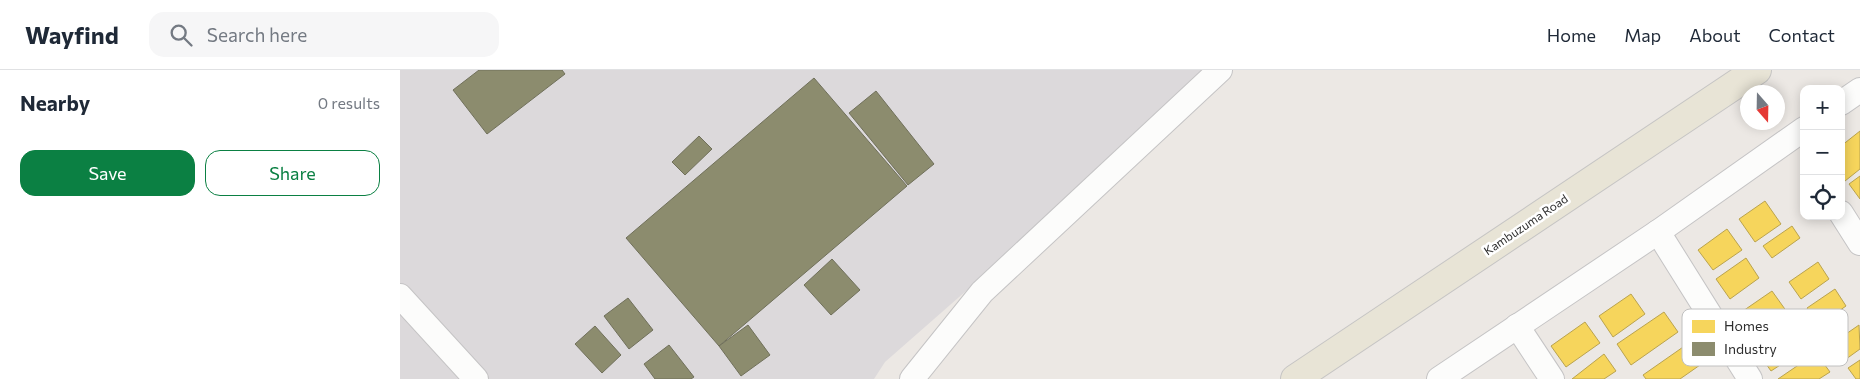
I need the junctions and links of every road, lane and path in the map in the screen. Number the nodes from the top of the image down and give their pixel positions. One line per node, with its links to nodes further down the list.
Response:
1 (1220, 70): 14 (street)
2 (1757, 70): 15 (main road, Kambuzuma Road)
3 (1860, 90): 4 (street)
4 (1845, 100)
5 (1800, 140): 7 (street)
6 (1845, 219): 8 (street)
7 (1658, 232): 10 (street); 11 (street)
8 (1860, 242)
9 (400, 296): 13 (street)
10 (1706, 309)
11 (1518, 326): 16 (street); 17 (street)
12 (1742, 366): 18 (street)
13 (476, 379)
14 (912, 379)
15 (1295, 379)
16 (1439, 379)
17 (1552, 379)
18 (1750, 379)

